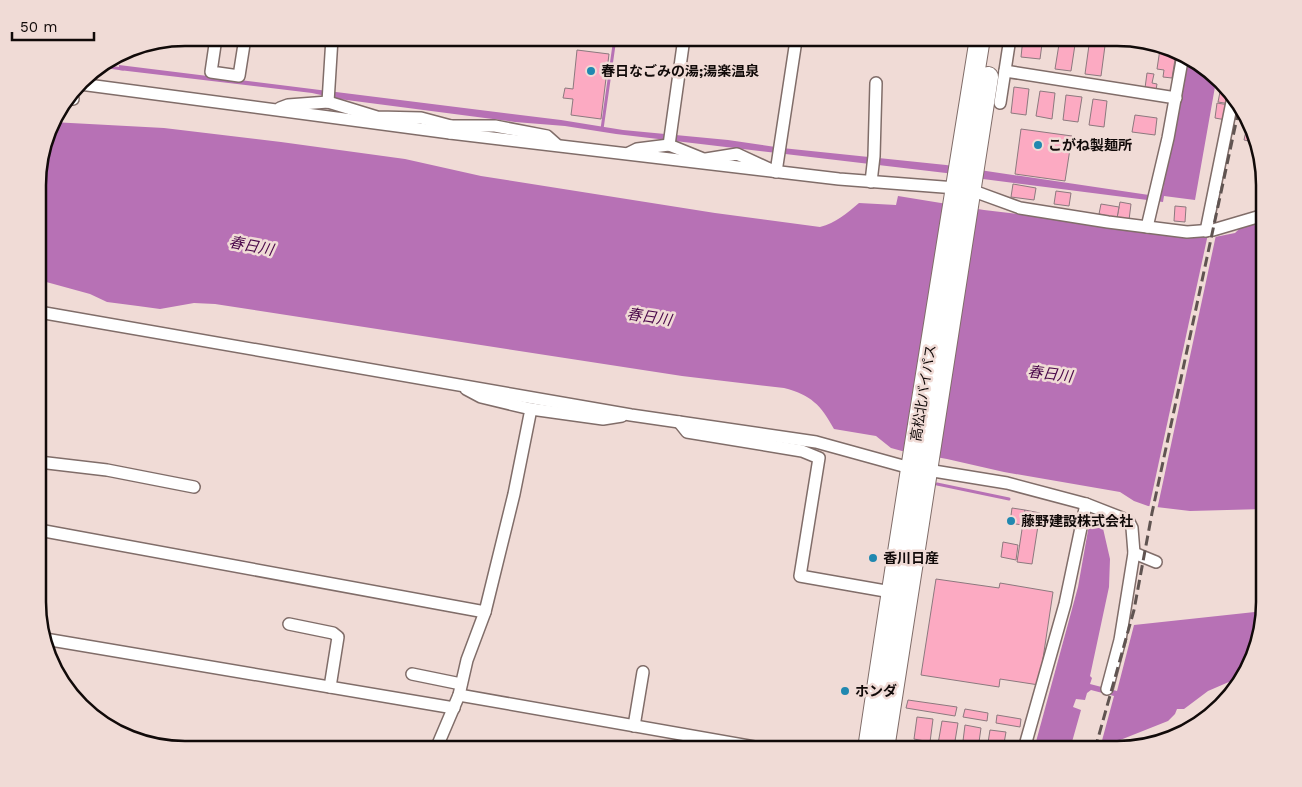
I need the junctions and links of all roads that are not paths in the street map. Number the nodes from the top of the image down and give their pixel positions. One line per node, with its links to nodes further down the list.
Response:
1 (215, 46): 2 (street)
2 (244, 46)
3 (332, 46): 14 (street)
4 (683, 46): 19 (street)
5 (979, 46): 24 (highway, 高松北バイパス)
6 (992, 46): 24 (highway, 高松北バイパス)
7 (1009, 46): 10 (street)
8 (795, 47): 22 (street)
9 (1182, 63): 13 (street)
10 (1005, 71): 13 (street); 15 (street)
11 (876, 82): 23 (street)
12 (89, 85): 17 (street)
13 (1176, 98): 26 (street)
14 (328, 102): 17 (street); 18 (street)
15 (1000, 103)
16 (1231, 107): 27 (street)
17 (274, 110): 18 (street)
18 (376, 120): 20 (street)
19 (669, 145): 20 (street); 21 (street)
20 (628, 154): 21 (street)
21 (706, 161): 22 (street)
22 (776, 172): 23 (street)
23 (871, 182): 24 (street)
24 (964, 183): 26 (street); 34 (highway, 高松北バイパス)
25 (1255, 217): 27 (street)
26 (1147, 227): 27 (street)
27 (1206, 231)
28 (46, 313): 29 (street)
29 (460, 385): 30 (street); 31 (street)
30 (531, 408): 31 (street); 42 (street)
31 (631, 415): 32 (street)
32 (679, 422): 34 (street); 41 (street)
33 (46, 463): 35 (street)
34 (920, 464): 36 (street); 39 (highway, 高松北バイパス)
35 (194, 487)
36 (1086, 504): 38 (street); 55 (street)
37 (46, 531): 42 (street)
38 (1134, 553): 40 (street); 48 (street)
39 (905, 557): 41 (highway, 高松北バイパス); 54 (highway, 高松北バイパス)
40 (1156, 562)
41 (891, 592): 53 (highway, 高松北バイパス)
42 (485, 612): 49 (street)
43 (289, 624): 47 (street)
44 (52, 639): 47 (street)
45 (643, 672): 51 (street)
46 (412, 674): 49 (street)
47 (330, 687): 50 (street)
48 (1107, 689)
49 (460, 690): 50 (street); 51 (street)
50 (454, 708): 56 (street)
51 (634, 726): 52 (street)
52 (717, 740)
53 (869, 740)
54 (885, 740)
55 (1027, 740)
56 (440, 741)

